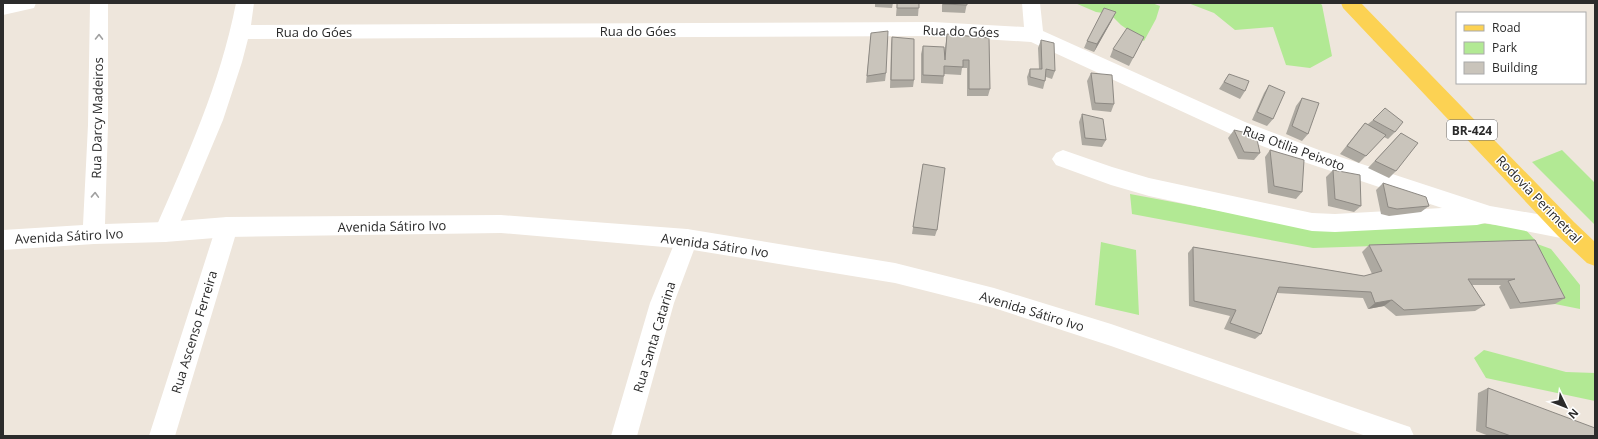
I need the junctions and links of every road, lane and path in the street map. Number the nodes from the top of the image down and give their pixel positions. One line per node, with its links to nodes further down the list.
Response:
1 (27, 3): 6 (street)
2 (99, 3): 14 (street, Rua Darcy Madeiros, one-way to 2)
3 (245, 3): 7 (street)
4 (1031, 3): 8 (street)
5 (1350, 3): 12 (main road, Rodovia Perimetral / BR-424)
6 (3, 8)
7 (241, 32): 8 (street, Rua do Góes); 13 (street)
8 (1034, 34): 10 (street, Rua Otilia Peixoto)
9 (1063, 159): 10 (street)
10 (1490, 215): 12 (street, Rua Otilia Peixoto)
11 (227, 227): 13 (street, Avenida Sátiro Ivo); 15 (street, Avenida Sátiro Ivo); 18 (street, Rua Ascenso Ferreira)
12 (1566, 229): 17 (main road, Rodovia Perimetral / BR-424)
13 (165, 232): 14 (street, Avenida Sátiro Ivo)
14 (94, 234): 16 (street, Avenida Sátiro Ivo)
15 (687, 239): 19 (street, Rua Santa Catarina); 20 (street, Avenida Sátiro Ivo)
16 (3, 240)
17 (1595, 256)
18 (162, 436)
19 (624, 436)
20 (1401, 436)

